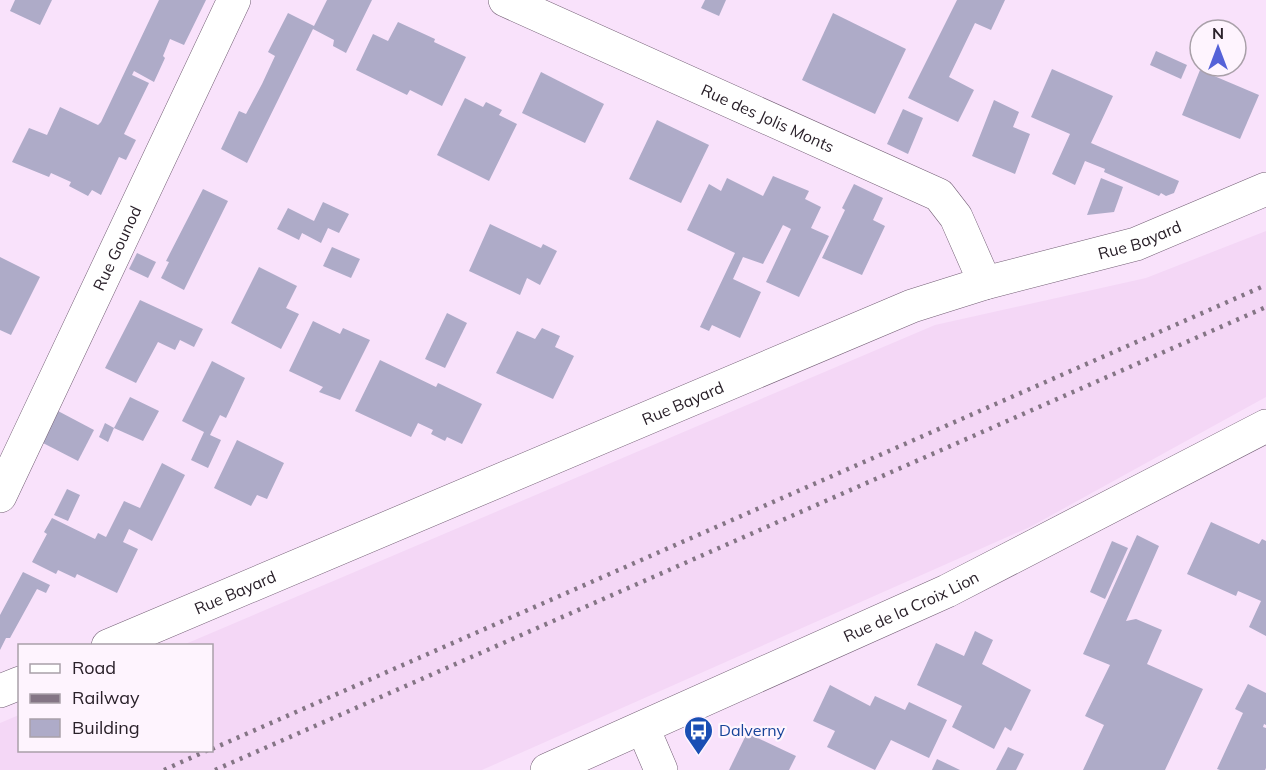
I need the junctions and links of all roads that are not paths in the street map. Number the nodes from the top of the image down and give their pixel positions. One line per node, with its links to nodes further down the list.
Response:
1 (234, 0): 6 (street, Rue Gounod)
2 (505, 0): 4 (street, Rue des Jolis Monts)
3 (1266, 189): 4 (street, Rue Bayard)
4 (985, 283): 7 (street, Rue Bayard)
5 (1266, 426): 10 (street, Rue de la Croix Lion)
6 (0, 496)
7 (110, 644)
8 (18, 684): 9 (street)
9 (0, 691)
10 (643, 728): 11 (street, Rue de la Croix Lion); 12 (street)
11 (547, 770)
12 (661, 770)

